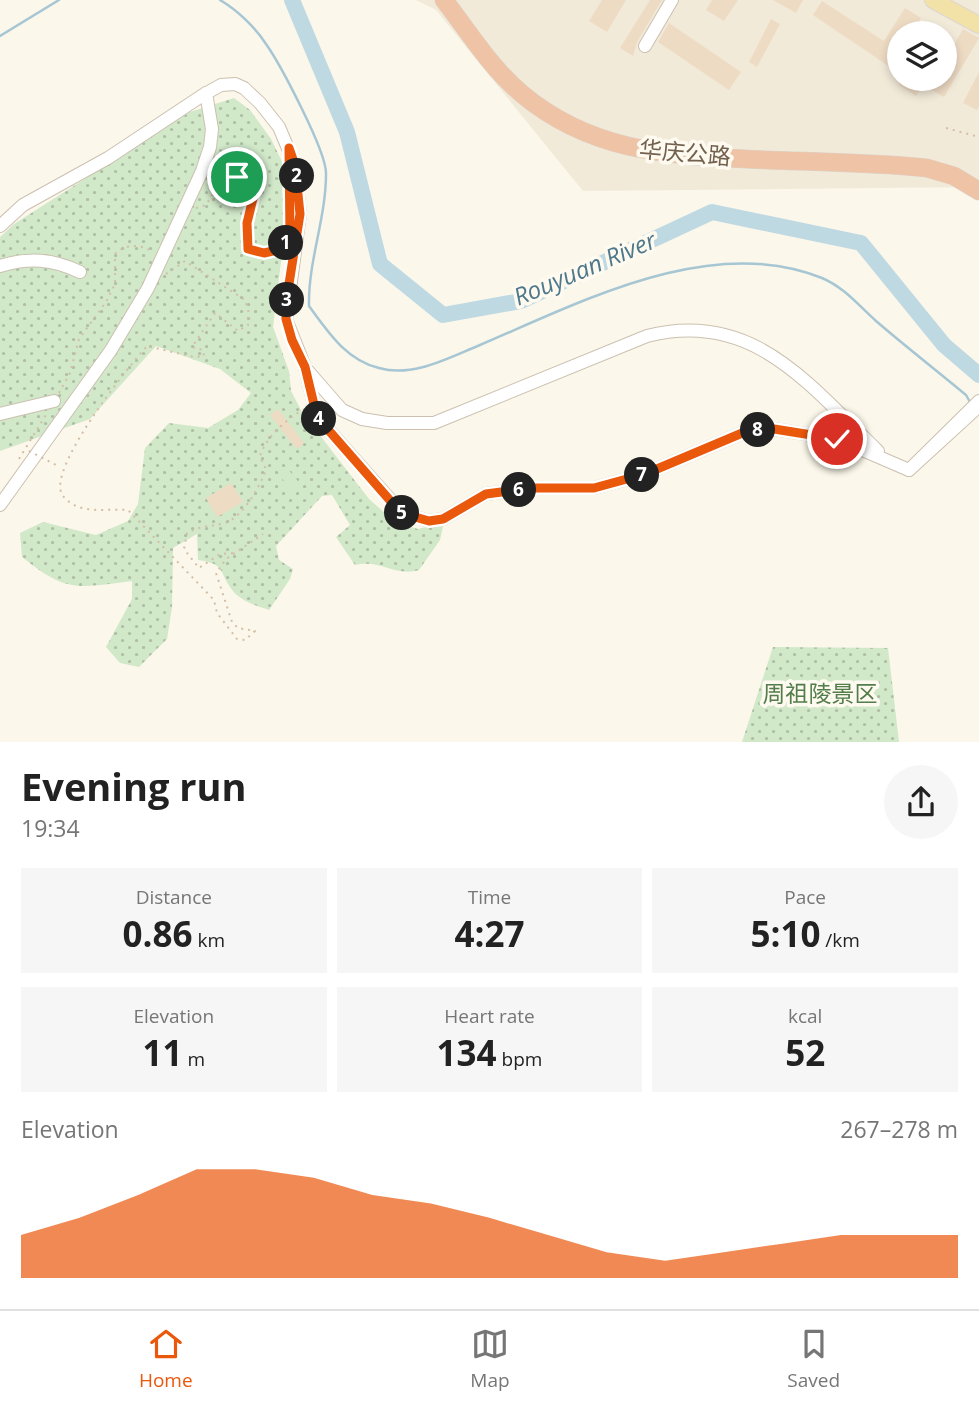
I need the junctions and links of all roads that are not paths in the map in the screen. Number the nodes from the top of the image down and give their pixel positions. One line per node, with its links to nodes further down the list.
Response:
1 (444, 0): 11 (highway, 华庆公路)
2 (449, 0): 10 (highway, 华庆公路)
3 (672, 0): 8 (street)
4 (933, 0): 7 (main road)
5 (952, 0): 6 (main road)
6 (979, 14)
7 (979, 24)
8 (645, 46)
9 (206, 93): 12 (street); 15 (street); 22 (street)
10 (979, 185)
11 (979, 191)
12 (0, 226)
13 (0, 265): 14 (street)
14 (80, 272)
15 (305, 367): 20 (street); 20 (street)
16 (54, 401): 19 (street)
17 (979, 401): 21 (street)
18 (979, 406): 21 (street)
19 (0, 414)
20 (883, 457): 21 (street)
21 (921, 458)
22 (0, 505)

